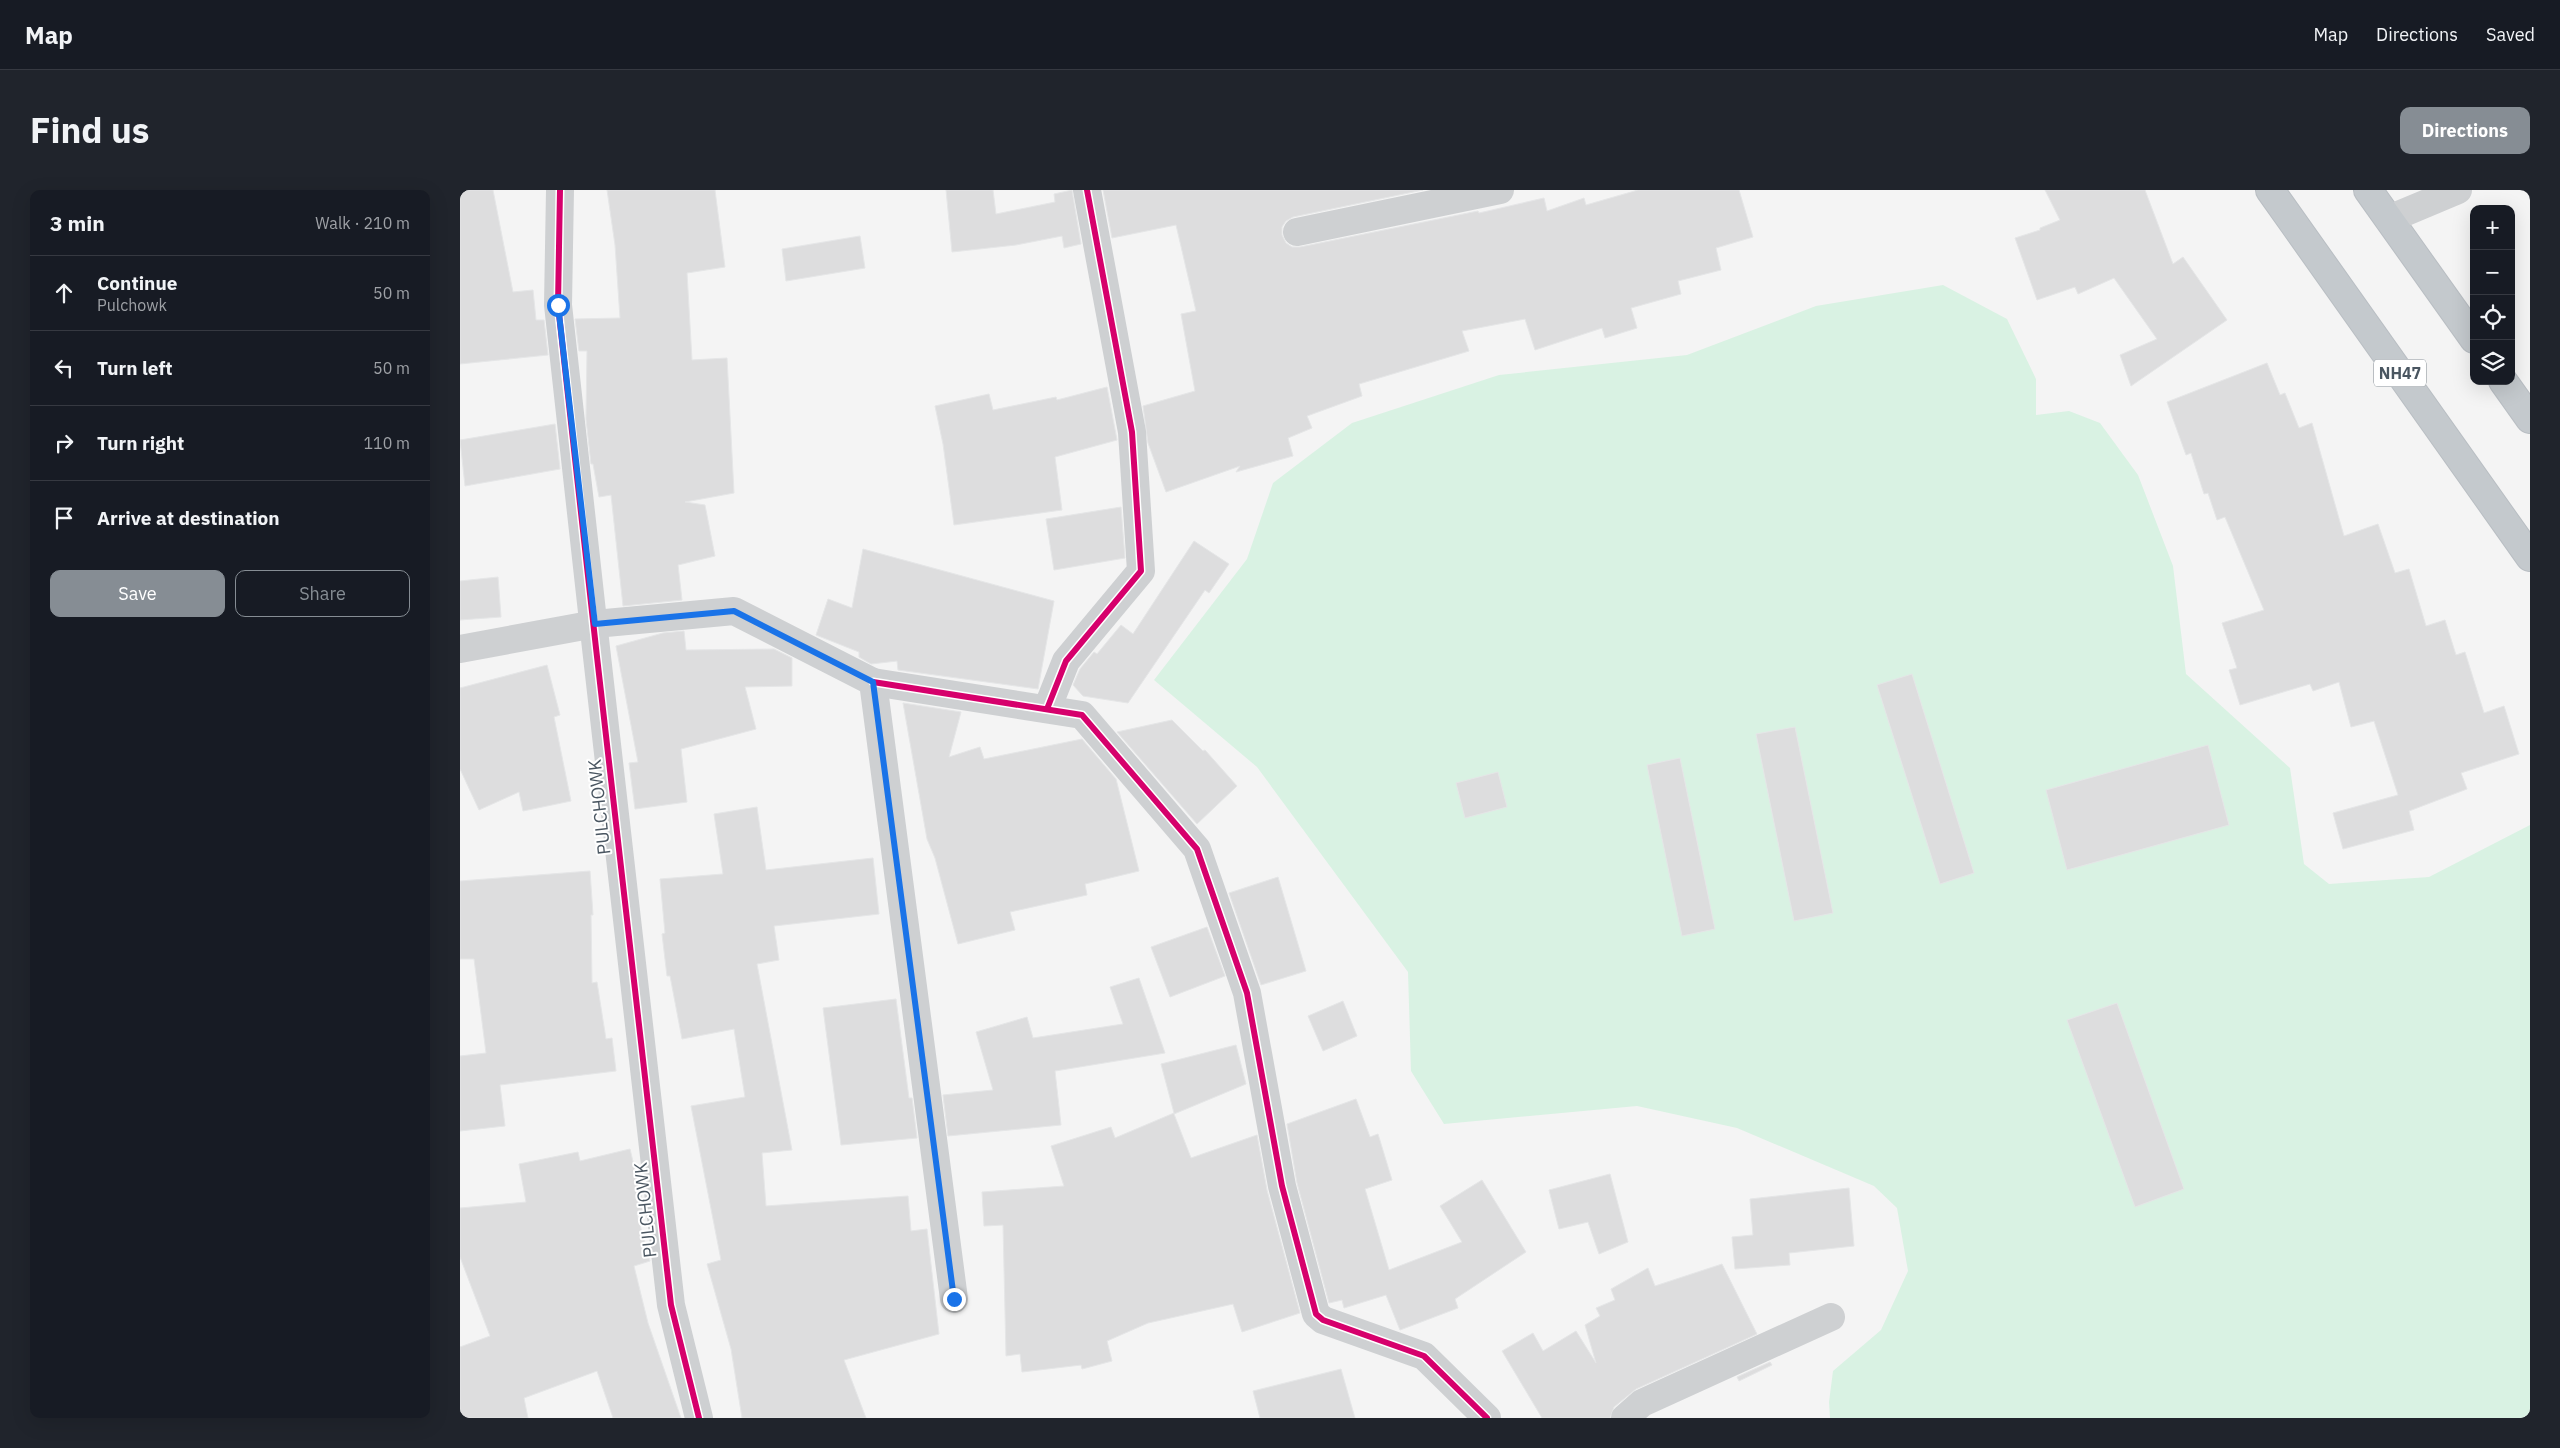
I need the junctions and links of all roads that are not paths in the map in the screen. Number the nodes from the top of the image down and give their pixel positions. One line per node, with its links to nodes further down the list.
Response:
1 (560, 190): 13 (street, PULCHOWK)
2 (1087, 190): 16 (street)
3 (1500, 190): 8 (street)
4 (2270, 190): 12 (highway, NH47)
5 (2368, 190): 7 (highway)
6 (2458, 190): 7 (street)
7 (2389, 219): 9 (highway)
8 (1297, 232)
9 (2470, 333)
10 (2506, 385): 11 (highway)
11 (2530, 419)
12 (2530, 557)
13 (595, 624): 14 (street); 15 (street); 19 (street, PULCHOWK)
14 (460, 649)
15 (873, 682): 16 (street); 17 (street)
16 (1048, 709): 20 (street)
17 (954, 1299)
18 (1831, 1317): 21 (street)
19 (699, 1418)
20 (1487, 1418)
21 (1625, 1418)

